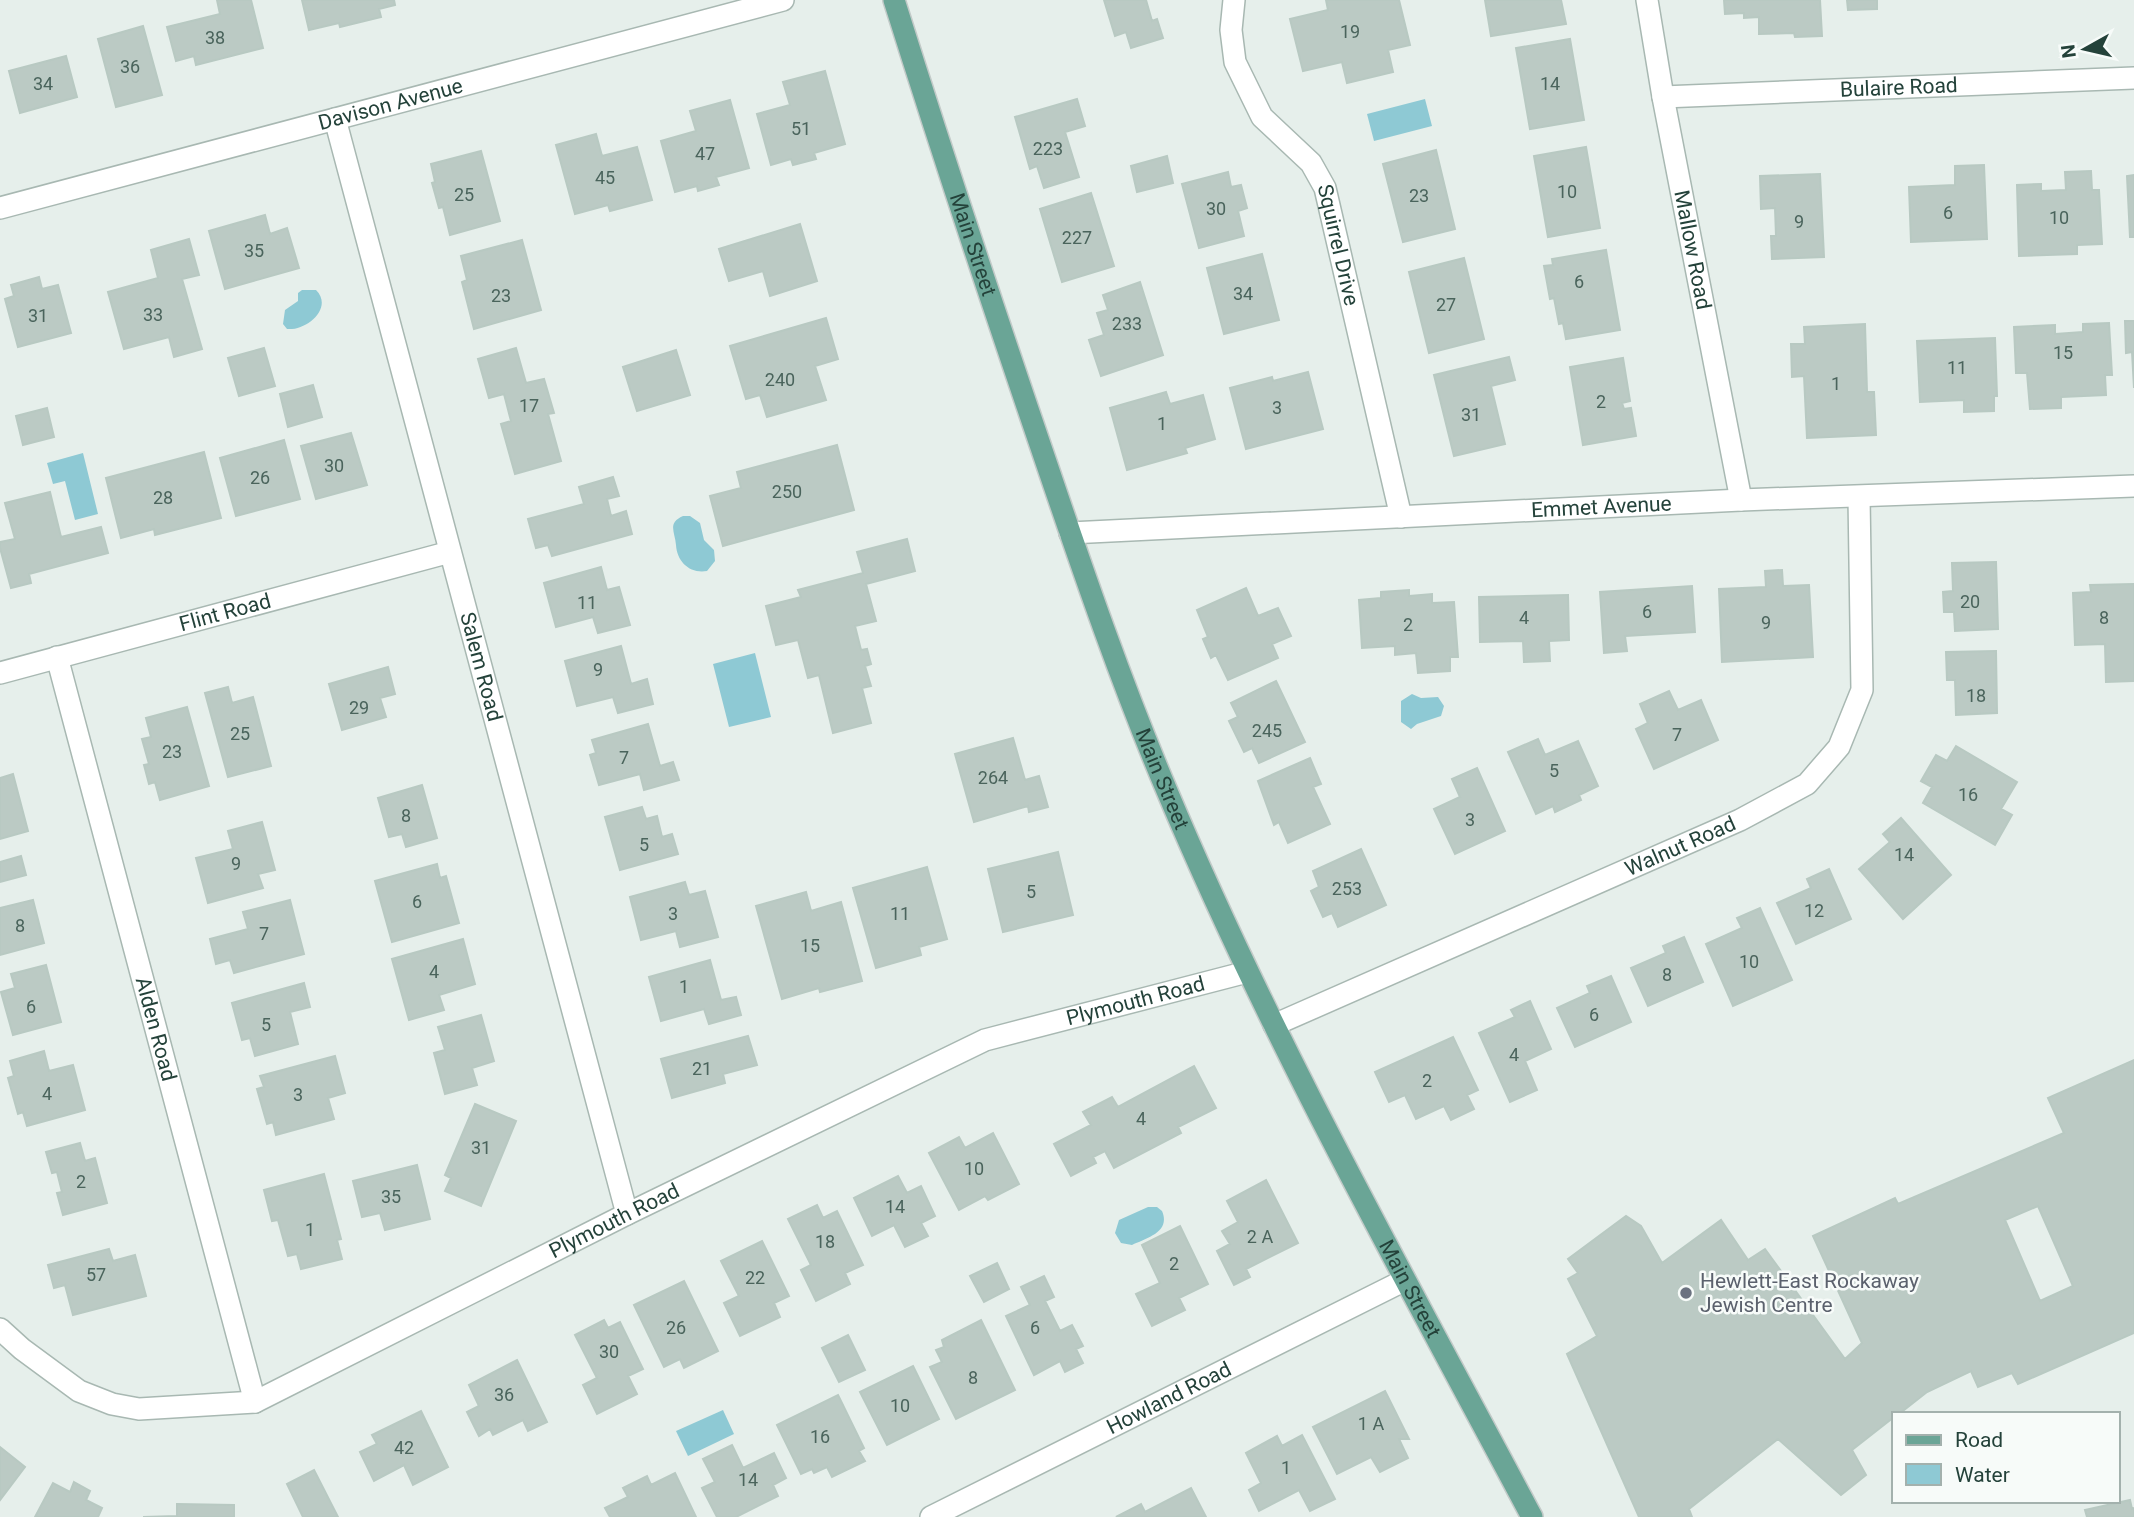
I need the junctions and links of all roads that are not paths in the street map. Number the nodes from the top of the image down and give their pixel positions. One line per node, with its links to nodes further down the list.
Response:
1 (783, 0): 7 (street, Davison Avenue)
2 (894, 0): 13 (main road, Main Street)
3 (1234, 0): 12 (street, Squirrel Drive)
4 (1647, 0): 6 (street, Mallow Road)
5 (2134, 78): 6 (street, Bulaire Road)
6 (1663, 97): 11 (street, Mallow Road)
7 (335, 120): 8 (street, Davison Avenue); 14 (street, Salem Road)
8 (0, 208)
9 (2134, 486): 10 (street, Emmet Avenue)
10 (1859, 497): 11 (street, Emmet Avenue); 18 (street, Walnut Road)
11 (1741, 500): 12 (street, Emmet Avenue)
12 (1401, 517): 13 (street, Emmet Avenue)
13 (1070, 533): 17 (main road, Main Street)
14 (450, 552): 15 (street, Flint Road); 19 (street, Salem Road)
15 (57, 657): 16 (street, Flint Road); 22 (street, Alden Road)
16 (0, 673)
17 (1247, 972): 18 (main road, Main Street); 19 (street, Plymouth Road)
18 (1274, 1026): 20 (main road, Main Street)
19 (627, 1214): 22 (street, Plymouth Road)
20 (1405, 1280): 23 (street, Howland Road); 24 (main road, Main Street)
21 (0, 1329): 22 (street, Plymouth Road)
22 (255, 1402)
23 (931, 1517)
24 (1532, 1517)

